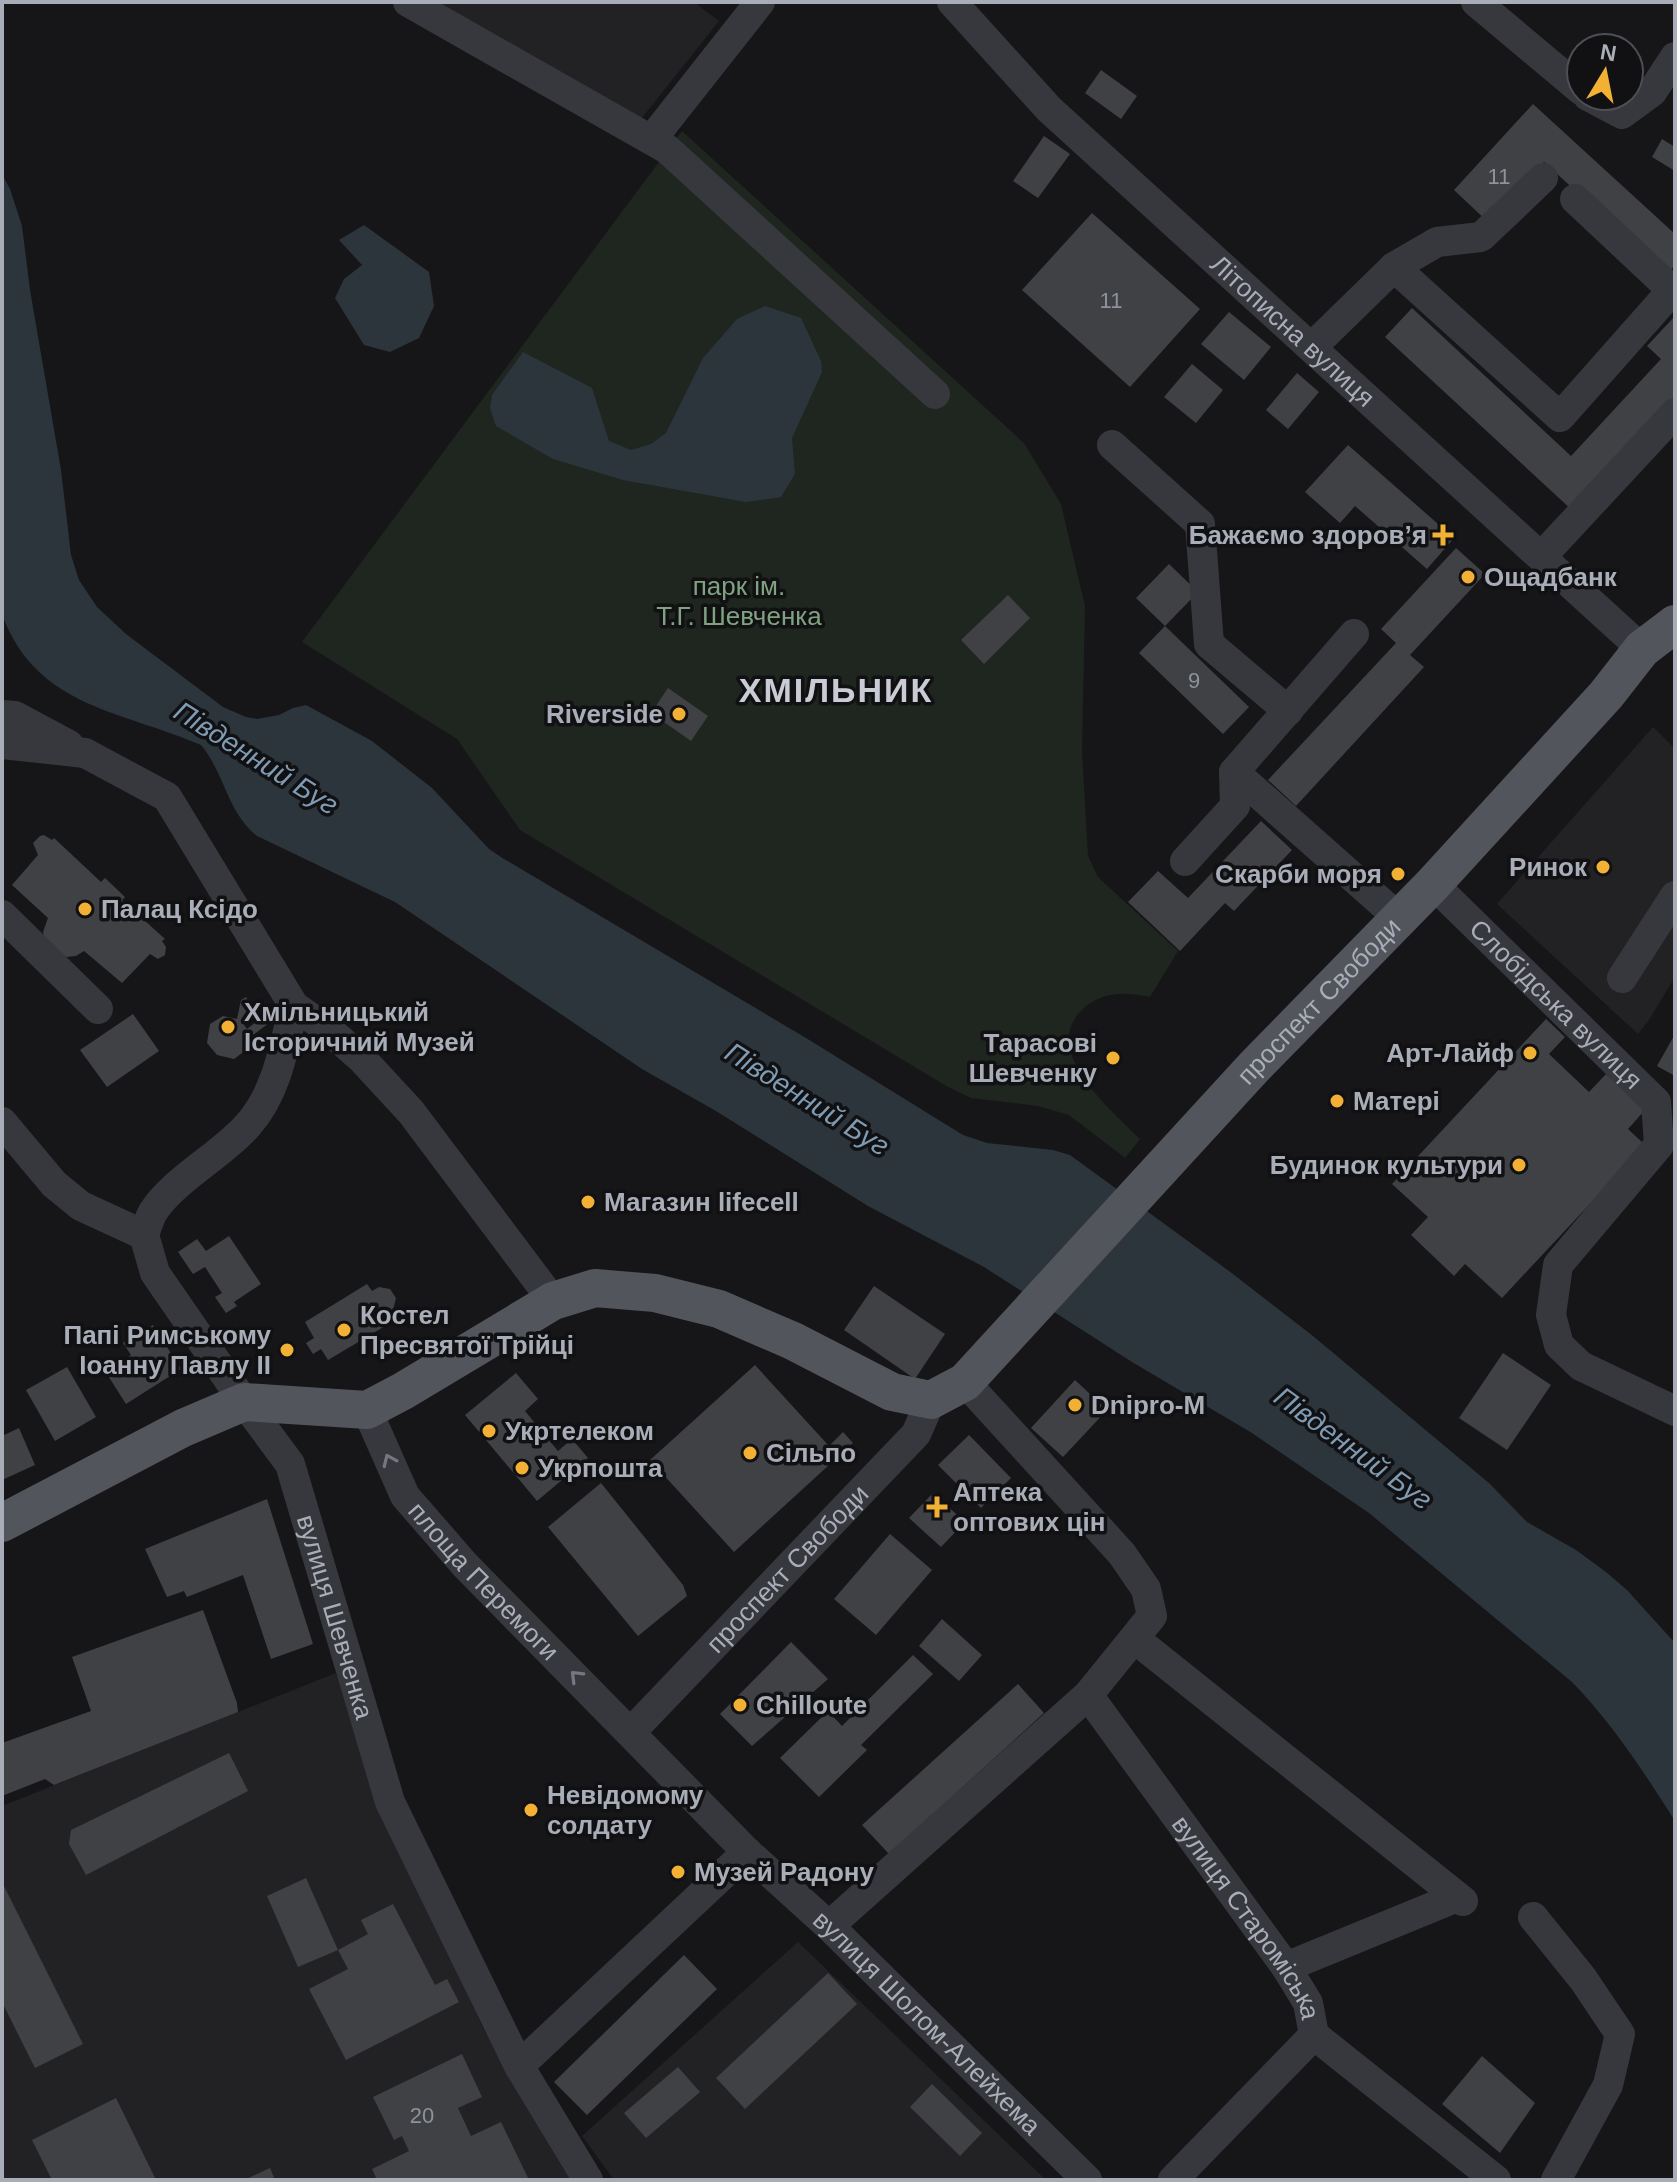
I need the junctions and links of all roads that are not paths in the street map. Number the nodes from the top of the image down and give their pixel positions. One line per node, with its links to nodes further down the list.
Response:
1 (408, 2): 8 (street)
2 (760, 2): 8 (street)
3 (952, 2): 13 (street, Літописна вулиця)
4 (1476, 2): 6 (street)
5 (1675, 57): 7 (street)
6 (1565, 77)
7 (1645, 97)
8 (652, 139): 14 (street)
9 (1543, 178): 11 (street)
10 (1575, 199): 12 (street)
11 (1394, 267): 12 (street); 13 (street)
12 (1674, 288)
13 (1312, 347): 17 (street, Літописна вулиця)
14 (935, 394)
15 (1675, 413): 17 (street)
16 (1112, 445): 21 (street)
17 (1542, 556): 20 (street, Літописна вулиця)
18 (1675, 624): 20 (main road, проспект Свободи)
19 (1354, 634): 21 (street)
20 (1642, 649): 27 (main road, проспект Свободи)
21 (1288, 711): 25 (street)
22 (2, 715): 24 (street)
23 (2, 744): 24 (street)
24 (85, 753): 32 (street)
25 (1234, 772): 26 (street); 30 (street)
26 (1185, 861)
27 (1433, 884): 30 (main road, проспект Свободи); 41 (street, Слобідська вулиця)
28 (1675, 896): 31 (street)
29 (2, 915): 33 (street)
30 (1399, 918): 37 (main road, проспект Свободи)
31 (1622, 978)
32 (294, 1006): 35 (street); 36 (street)
33 (98, 1009)
34 (2, 1122): 35 (street)
35 (144, 1235): 39 (street, вулиця Шевченка)
36 (553, 1301): 38 (main road); 40 (main road)
37 (965, 1382): 38 (main road, проспект Свободи); 43 (street)
38 (931, 1400): 45 (street, проспект Свободи)
39 (244, 1402): 40 (main road); 42 (main road); 51 (street, вулиця Шевченка)
40 (367, 1410): 45 (street, площа Перемоги, one-way to 40)
41 (1675, 1411)
42 (2, 1523)
43 (1135, 1639): 44 (street); 49 (street)
44 (1088, 1695): 48 (street); 49 (street, вулиця Староміська)
45 (631, 1732): 46 (street, вулиця Шолом-Алейхема)
46 (747, 1852): 48 (street, вулиця Шолом-Алейхема); 51 (street)
47 (1533, 1917): 56 (street)
48 (829, 1926): 53 (street, вулиця Шолом-Алейхема)
49 (1286, 1967): 50 (street, вулиця Староміська)
50 (1314, 2035): 54 (street); 55 (street, вулиця Староміська)
51 (519, 2066): 52 (street, вулиця Шевченка)
52 (588, 2180)
53 (1087, 2180)
54 (1173, 2180)
55 (1496, 2180)
56 (1556, 2180)

